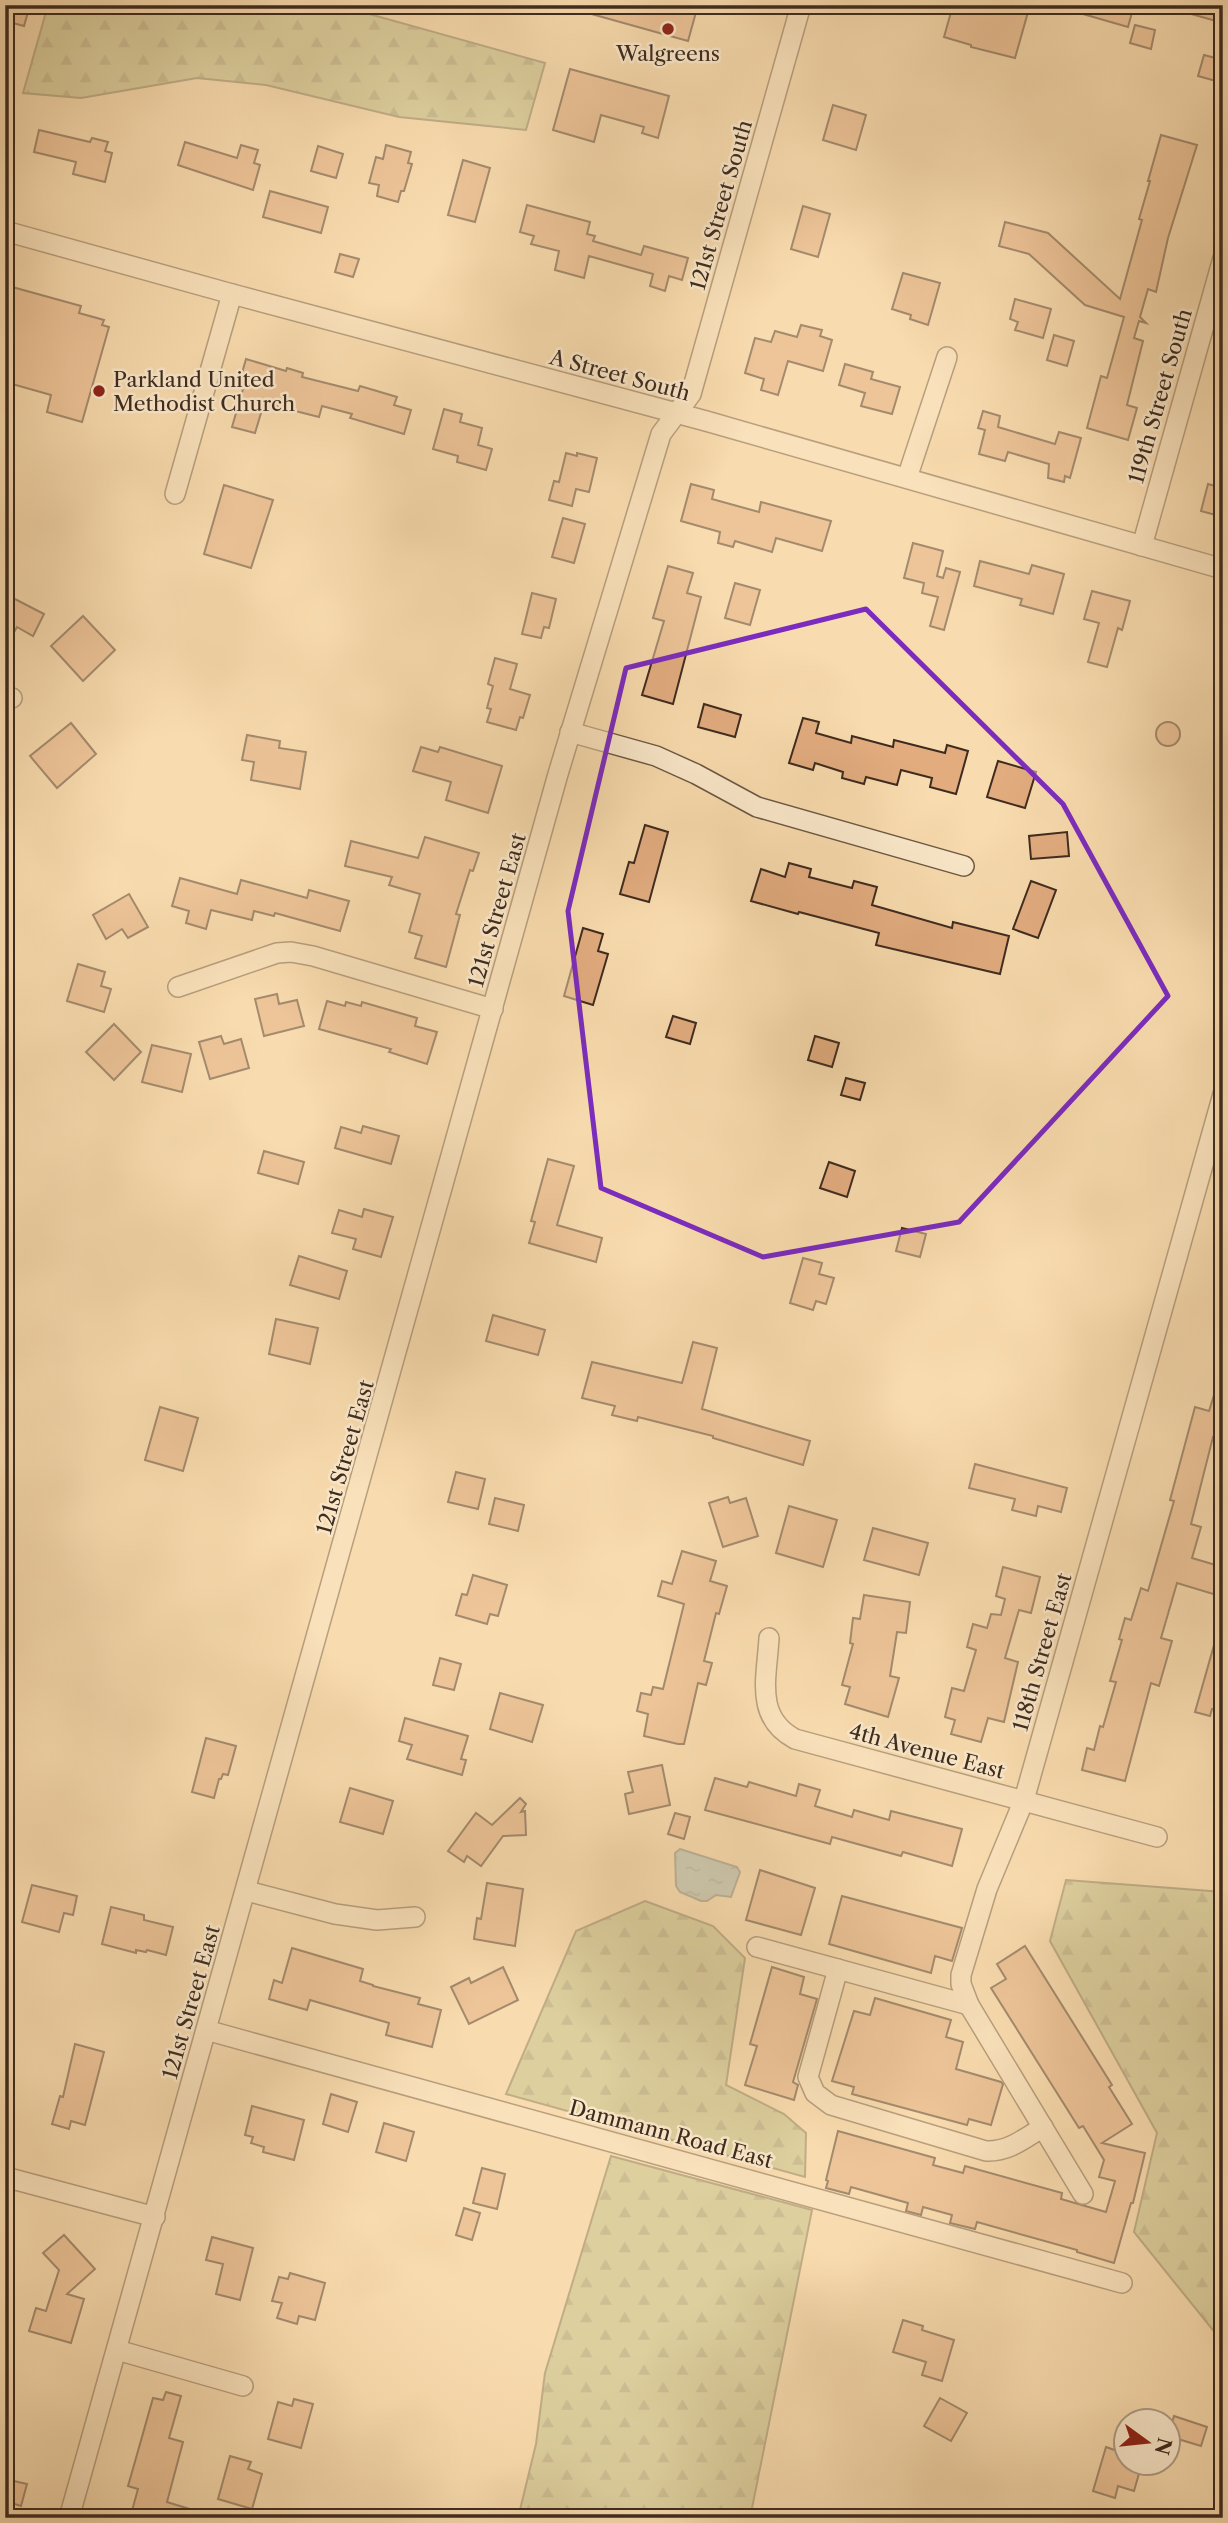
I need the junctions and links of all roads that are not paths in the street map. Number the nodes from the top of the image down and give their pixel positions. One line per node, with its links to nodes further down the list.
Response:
1 (801, 5): 6 (street, 121st Street South)
2 (5, 231): 4 (street, A Street South)
3 (1223, 258): 9 (street, 119th Street South)
4 (232, 294): 6 (street, A Street South); 8 (street)
5 (947, 358): 7 (street)
6 (677, 413): 7 (street, A Street South); 11 (street, 121st Street East)
7 (907, 478): 9 (street, A Street South)
8 (175, 494)
9 (1142, 546): 10 (street, A Street South)
10 (1223, 569)
11 (570, 732): 12 (street); 14 (street, 121st Street East)
12 (964, 866)
13 (178, 987): 14 (street)
14 (493, 1009): 19 (street, 121st Street East)
15 (1223, 1094): 17 (street, 118th Street East)
16 (769, 1639): 17 (street, 4th Avenue East)
17 (1024, 1800): 18 (street, 4th Avenue East); 23 (street, 118th Street East)
18 (1157, 1837)
19 (247, 1891): 20 (street); 24 (street, 121st Street East)
20 (415, 1917)
21 (757, 1947): 22 (street)
22 (838, 1969): 23 (street); 25 (street)
23 (969, 2005): 25 (street, 118th Street East)
24 (206, 2030): 28 (street, 121st Street East); 29 (street, Dammann Road East)
25 (1043, 2127): 27 (street, 118th Street East)
26 (5, 2177): 28 (street)
27 (1083, 2194)
28 (155, 2217): 30 (street, 121st Street East)
29 (1122, 2283)
30 (117, 2350): 31 (street); 32 (street, 121st Street East)
31 (243, 2386)
32 (69, 2518)

